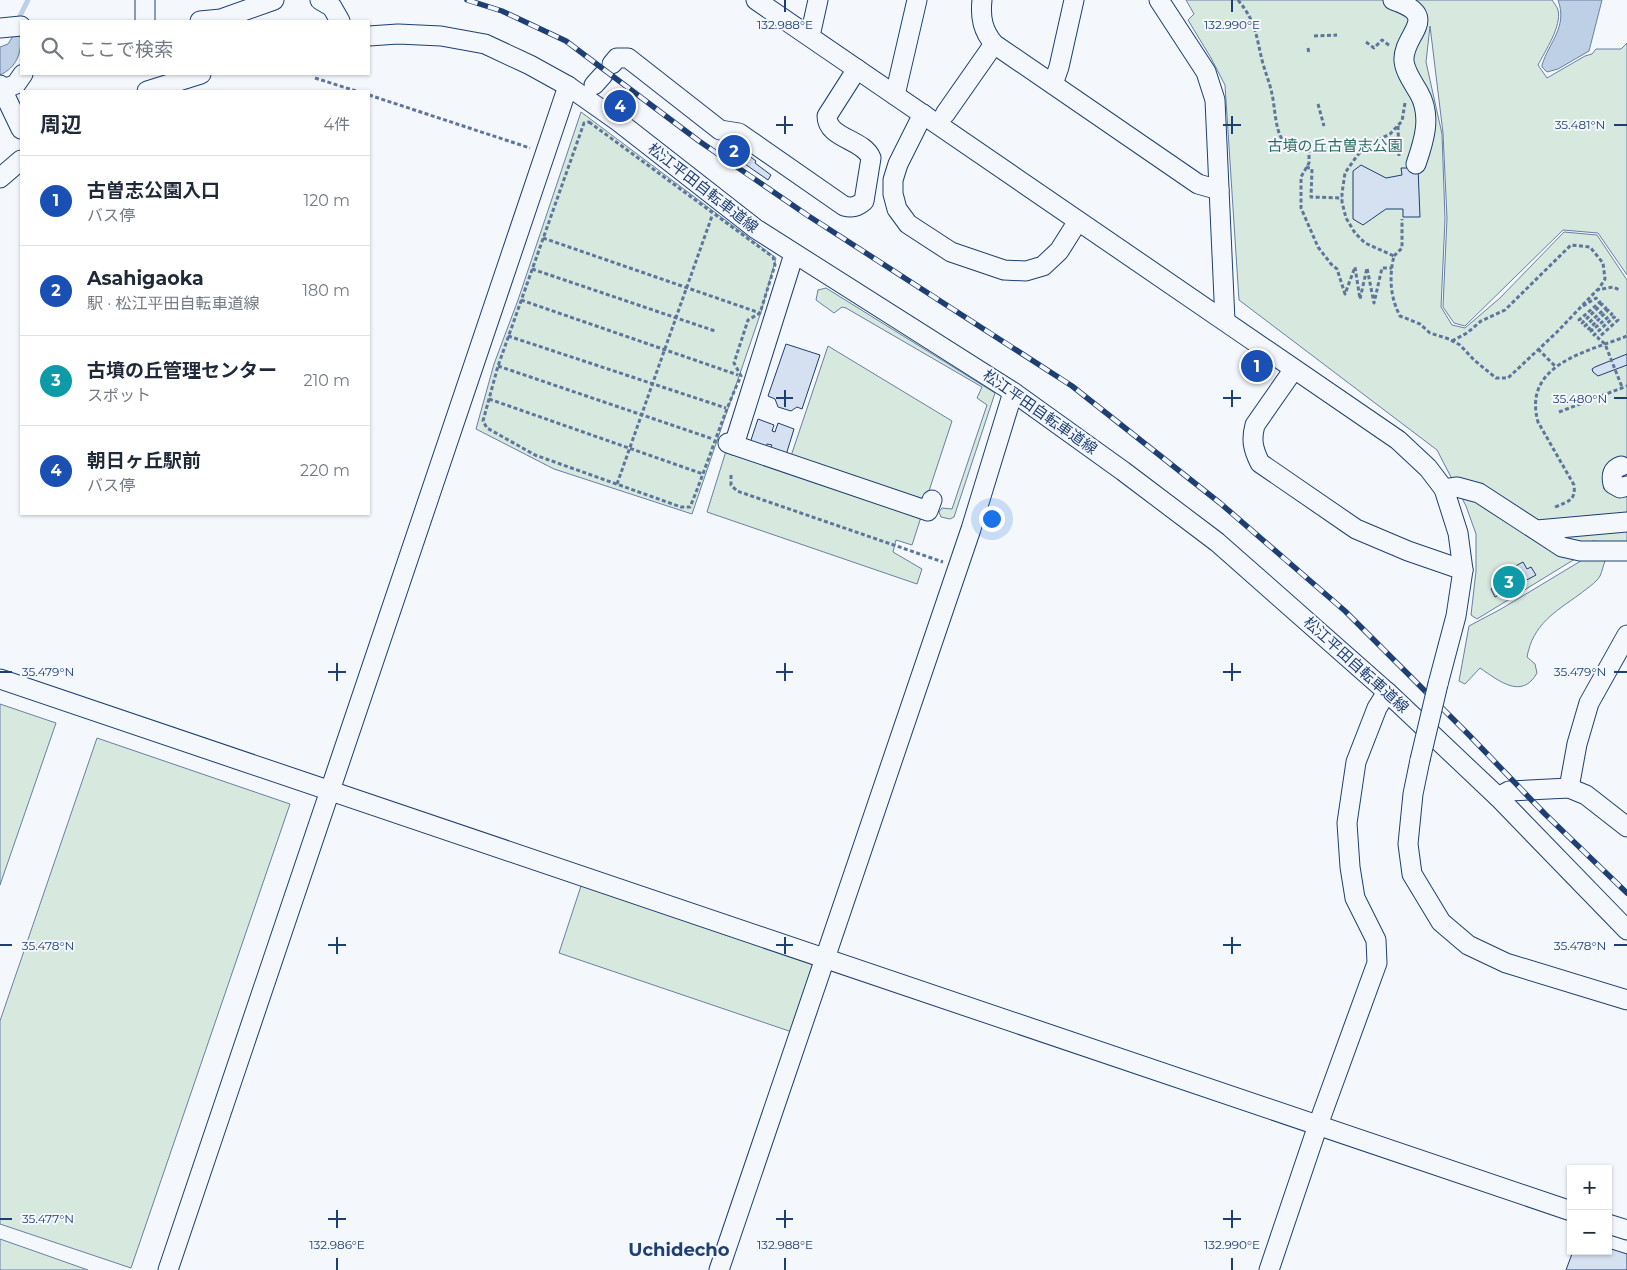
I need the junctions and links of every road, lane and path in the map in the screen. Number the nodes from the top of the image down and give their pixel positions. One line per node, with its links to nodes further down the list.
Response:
1 (145, 0): 12 (street)
2 (274, 0): 13 (street)
3 (320, 0): 14 (street)
4 (756, 0): 17 (street)
5 (818, 0): 17 (street)
6 (917, 0): 35 (street)
7 (982, 0): 20 (street)
8 (1074, 0): 29 (street)
9 (1160, 0): 48 (street)
10 (1238, 0): 46 (path)
11 (1393, 0): 45 (street)
12 (145, 20)
13 (210, 20)
14 (339, 20)
15 (1336, 35): 18 (path)
16 (370, 36): 30 (street, 松江平田自転車道線)
17 (810, 36): 24 (street)
18 (1314, 36)
19 (1366, 42): 22 (path)
20 (994, 44): 29 (street); 39 (street)
21 (1308, 48): 23 (path)
22 (1393, 49)
23 (1310, 54)
24 (857, 69): 27 (street); 35 (street)
25 (22, 75): 31 (street)
26 (199, 75): 32 (street)
27 (603, 75)
28 (315, 78): 33 (path)
29 (1053, 84): 48 (street)
30 (568, 86): 43 (street); 54 (street, 松江平田自転車道線)
31 (1, 89): 42 (street)
32 (150, 90)
33 (353, 90)
34 (370, 95): 43 (path)
35 (895, 95): 38 (street)
36 (1405, 102): 41 (path)
37 (1318, 104): 40 (path)
38 (923, 114): 52 (street); 52 (street)
39 (945, 114)
40 (1324, 126)
41 (1398, 126): 45 (path); 49 (path)
42 (20, 127)
43 (546, 153): 104 (street)
44 (20, 161): 47 (street)
45 (1408, 165)
46 (1306, 167): 49 (path); 56 (path)
47 (0, 178)
48 (1219, 190): 65 (street)
49 (1342, 198): 55 (path)
50 (713, 213): 53 (path); 58 (path); 63 (path)
51 (1402, 219): 55 (path)
52 (1078, 221): 65 (street)
53 (543, 238): 57 (path); 58 (path)
54 (794, 254): 63 (street); 80 (street, 松江平田自転車道線)
55 (1394, 256): 56 (path)
56 (1392, 268): 69 (path)
57 (532, 269): 61 (path); 64 (path)
58 (686, 287): 63 (path); 64 (path)
59 (1597, 290): 60 (path); 62 (path); 69 (path)
60 (1620, 290)
61 (521, 300): 67 (path); 72 (path)
62 (1579, 309): 70 (path); 71 (path)
63 (767, 315): 76 (street); 76 (path)
64 (676, 318): 66 (path); 72 (path)
65 (1225, 321): 75 (street)
66 (715, 331)
67 (508, 336): 73 (path); 77 (path)
68 (1627, 336): 70 (path)
69 (1452, 341): 71 (path)
70 (1605, 344): 74 (path); 79 (path)
71 (1538, 349): 74 (path)
72 (664, 350): 76 (path); 77 (path)
73 (498, 366): 81 (path); 84 (path)
74 (1555, 366): 94 (path)
75 (1294, 369): 92 (street); 99 (street)
76 (747, 378): 82 (path); 85 (street)
77 (652, 383): 82 (path); 84 (path)
78 (1627, 386): 79 (path)
79 (1622, 387): 83 (path)
80 (1014, 392): 98 (street); 102 (street, 松江平田自転車道線)
81 (489, 399): 86 (path); 90 (path)
82 (726, 408): 88 (path)
83 (1559, 412)
84 (641, 415): 85 (path); 86 (path)
85 (724, 442): 93 (street)
86 (630, 448): 88 (path); 90 (path)
87 (1621, 466): 91 (street)
88 (703, 474): 90 (path)
89 (731, 475): 98 (path)
90 (617, 484)
91 (1627, 486)
92 (1444, 489): 96 (street); 99 (street)
93 (932, 500)
94 (1555, 507)
95 (1627, 522): 96 (street)
96 (1537, 530): 97 (street)
97 (1627, 551)
98 (958, 566): 108 (street)
99 (1463, 570): 109 (street, bridge)
100 (1627, 635): 103 (street)
101 (0, 679): 104 (street)
102 (1387, 692): 105 (street, 松江平田自転車道線); 110 (street)
103 (1569, 788): 105 (street); 106 (street)
104 (330, 790): 108 (street); 114 (street)
105 (1498, 797): 107 (street, 松江平田自転車道線)
106 (1627, 827)
107 (1627, 930)
108 (824, 958): 110 (street); 115 (street)
109 (1627, 1000)
110 (1318, 1125): 111 (street); 116 (street)
111 (1568, 1210)
112 (1612, 1225): 113 (street)
113 (1627, 1230)
114 (168, 1270)
115 (719, 1270)
116 (1269, 1270)

